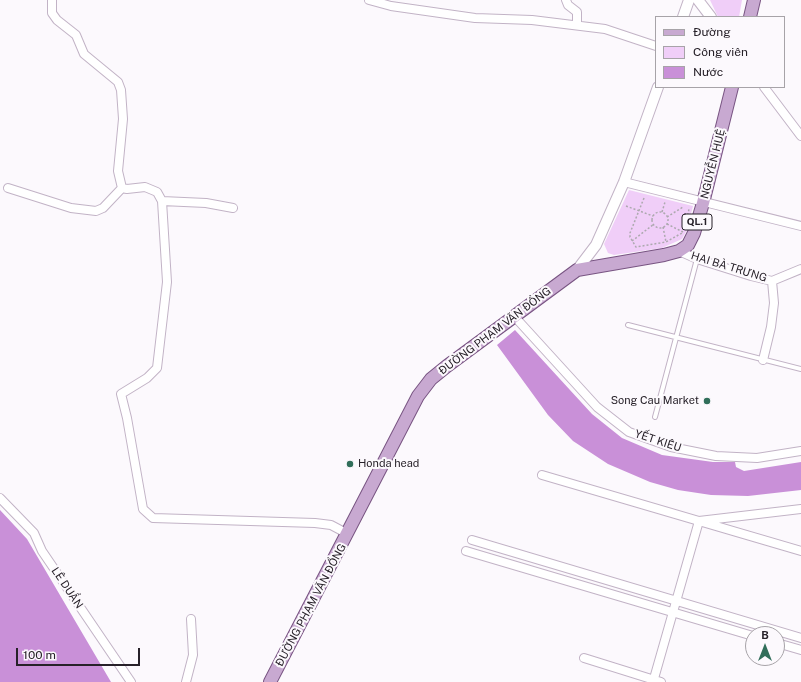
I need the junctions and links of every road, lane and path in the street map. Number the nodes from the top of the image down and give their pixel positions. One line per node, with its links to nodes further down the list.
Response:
1 (52, 0): 18 (street)
2 (369, 0): 10 (street)
3 (566, 0): 10 (street)
4 (689, 0): 7 (street)
5 (698, 0): 8 (street)
6 (754, 0): 9 (main road)
7 (683, 16)
8 (710, 16)
9 (750, 16)
10 (577, 25): 11 (street)
11 (655, 46)
12 (658, 88): 16 (street, ĐƯỜNG PHẠM VĂN ĐỒNG)
13 (732, 88): 22 (main road, NGUYỄN HUỆ / QL.1)
14 (765, 88): 15 (street)
15 (801, 136)
16 (624, 182): 22 (street); 41 (street, ĐƯỜNG PHẠM VĂN ĐỒNG)
17 (8, 188): 18 (street)
18 (122, 188): 20 (street)
19 (644, 198): 27 (path)
20 (162, 201): 25 (street); 54 (street)
21 (665, 202): 28 (path)
22 (703, 203): 33 (street); 38 (main road, NGUYỄN HUỆ / QL.1)
23 (626, 206): 27 (path)
24 (683, 207): 30 (path)
25 (232, 208)
26 (689, 209): 35 (path)
27 (638, 211): 29 (path); 36 (path)
28 (662, 212): 29 (path); 30 (path)
29 (653, 216): 31 (path)
30 (667, 217): 32 (path)
31 (654, 224): 34 (path); 36 (path)
32 (666, 224): 34 (path); 35 (path)
33 (801, 226)
34 (663, 227): 37 (path)
35 (684, 232): 37 (path)
36 (632, 242): 37 (path)
37 (666, 242)
38 (679, 251): 39 (street, HAI BÀ TRƯNG); 41 (main road)
39 (696, 259): 42 (street, HAI BÀ TRƯNG); 45 (lane)
40 (801, 269): 42 (street, HAI BÀ TRƯNG)
41 (577, 270): 43 (main road, ĐƯỜNG PHẠM VĂN ĐỒNG)
42 (772, 281): 46 (street)
43 (514, 316): 49 (street, YẾT KIÊU); 54 (main road, ĐƯỜNG PHẠM VĂN ĐỒNG)
44 (628, 325): 45 (lane)
45 (676, 337): 46 (lane); 48 (lane)
46 (763, 360): 47 (lane)
47 (801, 369)
48 (654, 417)
49 (801, 451)
50 (542, 475): 53 (street)
51 (0, 498): 67 (street, LÊ DUẨN)
52 (801, 509): 53 (street)
53 (699, 522): 57 (street); 58 (street)
54 (348, 534): 69 (main road, ĐƯỜNG PHẠM VĂN ĐỒNG)
55 (472, 540): 58 (street)
56 (466, 551): 59 (street)
57 (801, 552)
58 (676, 600): 59 (street); 62 (street)
59 (673, 613): 61 (street); 66 (street)
60 (191, 619): 68 (street)
61 (745, 634)
62 (801, 638)
63 (785, 645): 64 (street)
64 (801, 650)
65 (584, 658): 66 (street)
66 (656, 681)
67 (131, 682)
68 (186, 682)
69 (270, 682)

